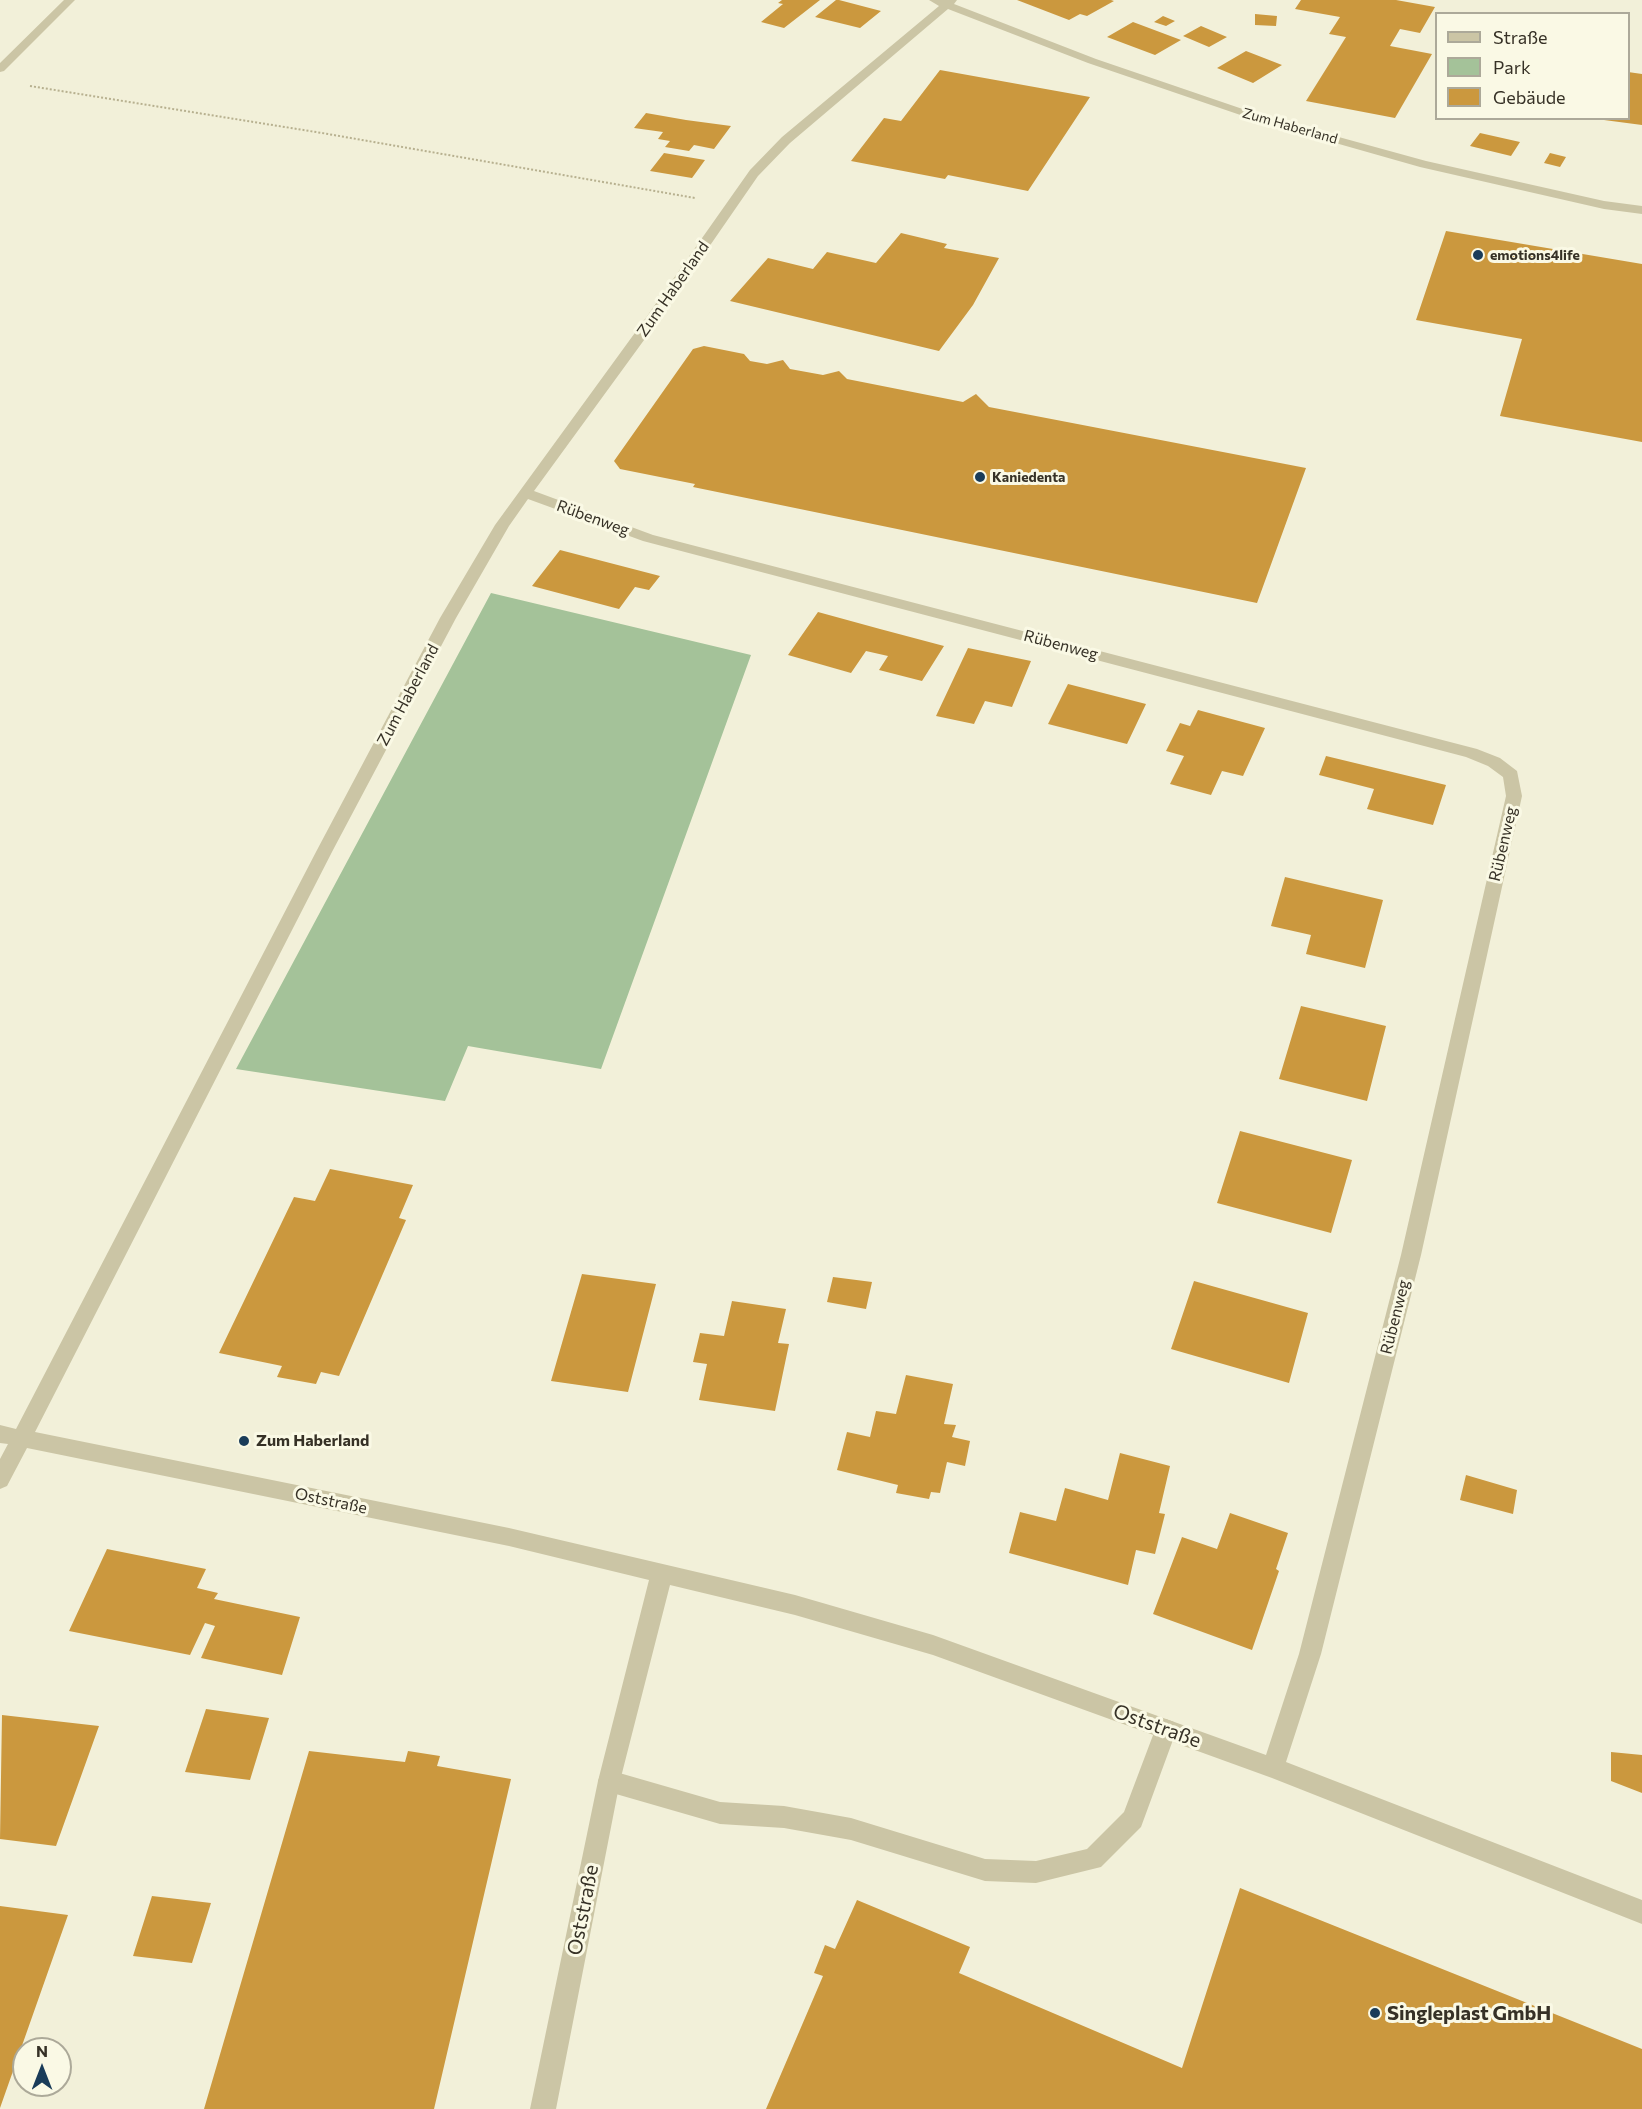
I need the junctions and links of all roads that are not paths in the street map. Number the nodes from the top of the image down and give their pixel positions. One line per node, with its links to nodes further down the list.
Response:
1 (70, 0): 4 (street)
2 (934, 0): 3 (street)
3 (950, 2): 5 (street, Zum Haberland); 6 (street, Zum Haberland)
4 (0, 69)
5 (1642, 210)
6 (526, 493): 7 (street, Zum Haberland); 11 (street, Rübenweg)
7 (11, 1436): 8 (street, Zum Haberland); 9 (street, Oststraße)
8 (0, 1480)
9 (662, 1572): 10 (street, Oststraße); 12 (street, Oststraße)
10 (1166, 1729): 11 (street, Oststraße); 12 (street)
11 (1273, 1768): 13 (street, Oststraße)
12 (609, 1781): 14 (street, Oststraße)
13 (1642, 1912)
14 (543, 2109)

